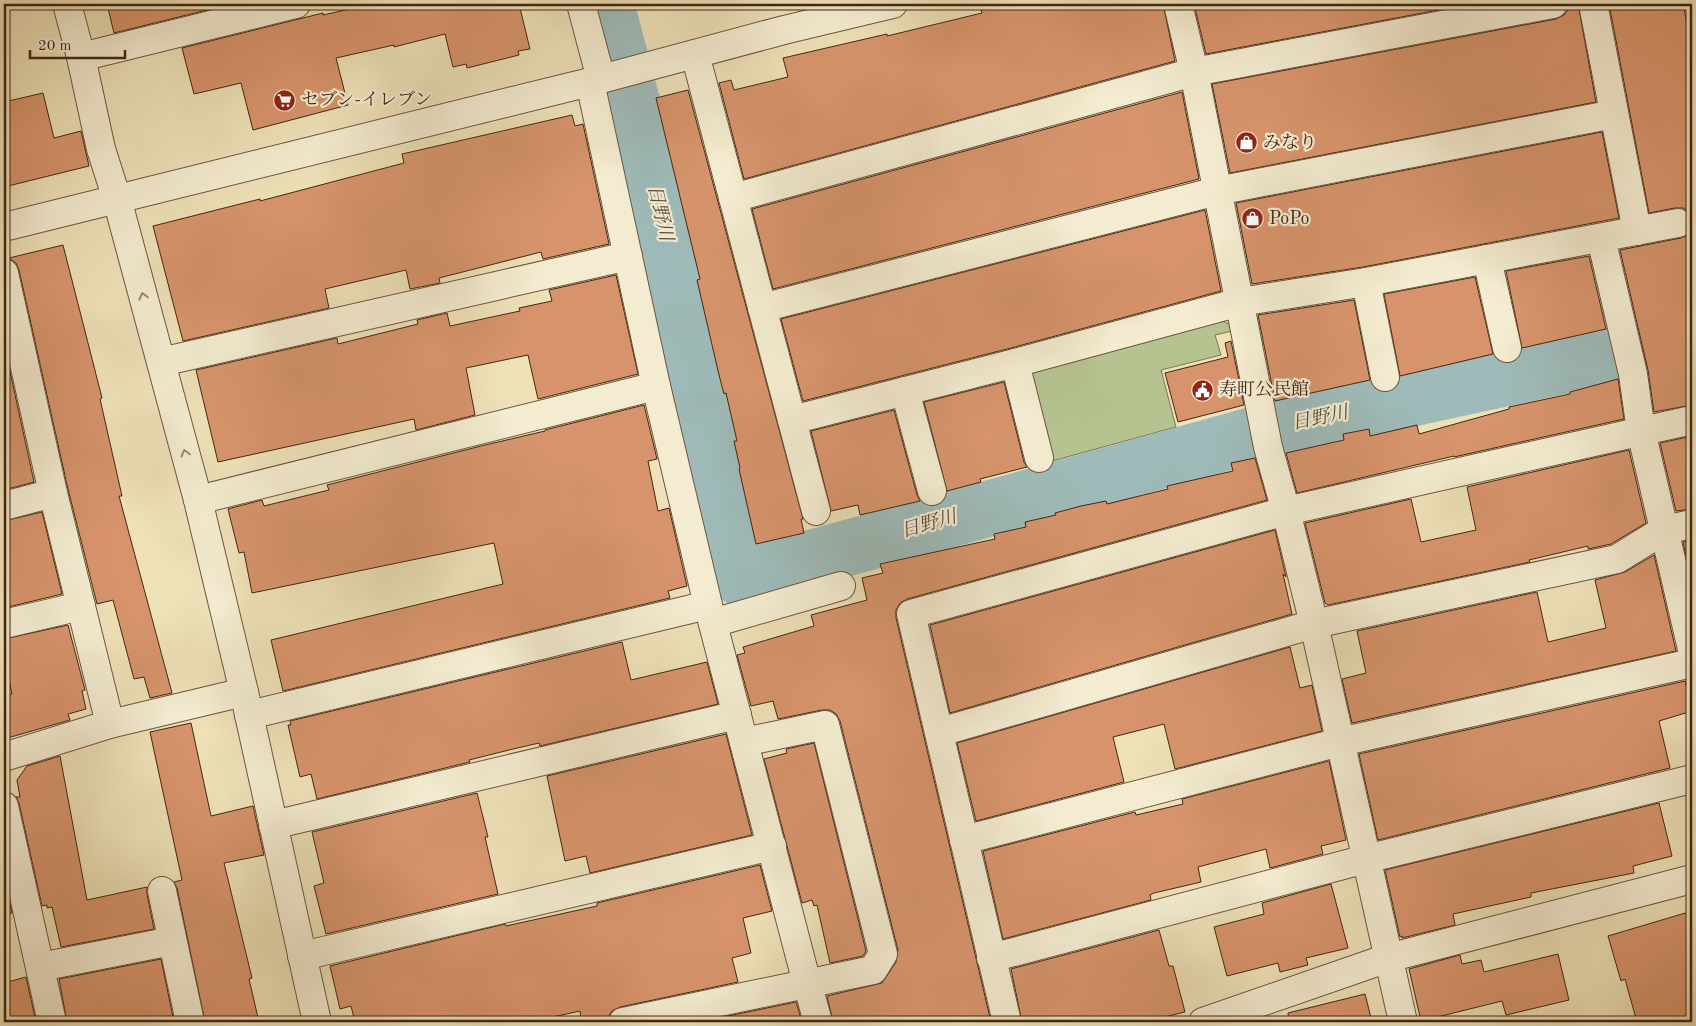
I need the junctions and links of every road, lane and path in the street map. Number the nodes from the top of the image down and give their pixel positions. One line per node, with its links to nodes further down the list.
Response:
1 (67, 4): 9 (street)
2 (296, 4): 9 (street)
3 (581, 4): 11 (street)
4 (893, 4): 8 (street)
5 (1178, 4): 10 (street)
6 (1553, 4): 10 (street)
7 (1593, 4): 12 (street)
8 (695, 54): 11 (street); 14 (street)
9 (81, 57): 15 (street)
10 (1194, 72): 13 (street); 14 (street)
11 (595, 80): 15 (street); 20 (street)
12 (1614, 114): 13 (street); 18 (street)
13 (1218, 191): 24 (street); 25 (street)
14 (733, 198): 25 (street)
15 (117, 199): 17 (street); 27 (street, one-way to 15)
16 (1678, 223): 18 (street)
17 (4, 227)
18 (1637, 231): 19 (street)
19 (1602, 238): 21 (street); 35 (street)
20 (628, 256): 27 (street); 31 (street)
21 (1486, 259): 23 (street); 26 (street)
22 (4, 273): 29 (street)
23 (1366, 282): 24 (street); 30 (street)
24 (1240, 302): 28 (street); 42 (street)
25 (762, 308): 33 (street)
26 (1507, 348)
27 (161, 362): 39 (street, one-way to 27)
28 (1015, 363): 32 (street); 36 (street)
29 (14, 371): 38 (street)
30 (1385, 377)
31 (656, 386): 39 (street); 47 (street)
32 (905, 391): 33 (street); 37 (street)
33 (792, 420): 41 (street)
34 (1692, 420): 35 (street)
35 (1641, 431): 42 (street); 44 (street)
36 (1039, 458)
37 (932, 492)
38 (53, 493): 40 (street); 46 (street)
39 (198, 500): 51 (street)
40 (4, 506)
41 (816, 511)
42 (1286, 511): 49 (street); 54 (street)
43 (1692, 524): 44 (street)
44 (1664, 530): 49 (street); 50 (street)
45 (841, 586): 47 (street)
46 (81, 606): 48 (street); 53 (street)
47 (711, 614): 51 (street); 52 (street)
48 (4, 624)
49 (1314, 624): 54 (street); 56 (street)
50 (1692, 648): 56 (street)
51 (246, 704): 53 (street); 60 (street)
52 (737, 715): 55 (street); 60 (street)
53 (110, 724): 57 (street)
54 (940, 732): 61 (street)
55 (744, 742): 62 (street); 71 (street)
56 (1340, 742): 61 (street); 63 (street)
57 (4, 757)
58 (1692, 779): 63 (street)
59 (4, 806): 70 (street)
60 (273, 825): 67 (street)
61 (964, 840): 68 (street)
62 (772, 846): 67 (street); 71 (street)
63 (1366, 859): 68 (street); 69 (street)
64 (1692, 879): 69 (street)
65 (162, 891): 66 (street)
66 (172, 941): 70 (street); 74 (street)
67 (302, 956): 75 (street)
68 (991, 958): 78 (street)
69 (1388, 958): 72 (street); 80 (street)
70 (40, 967): 73 (street)
71 (808, 983): 76 (street); 77 (street)
72 (1269, 1011): 79 (street)
73 (52, 1022)
74 (190, 1022)
75 (317, 1022)
76 (623, 1022)
77 (818, 1022)
78 (1007, 1022)
79 (1203, 1022)
80 (1403, 1022)

